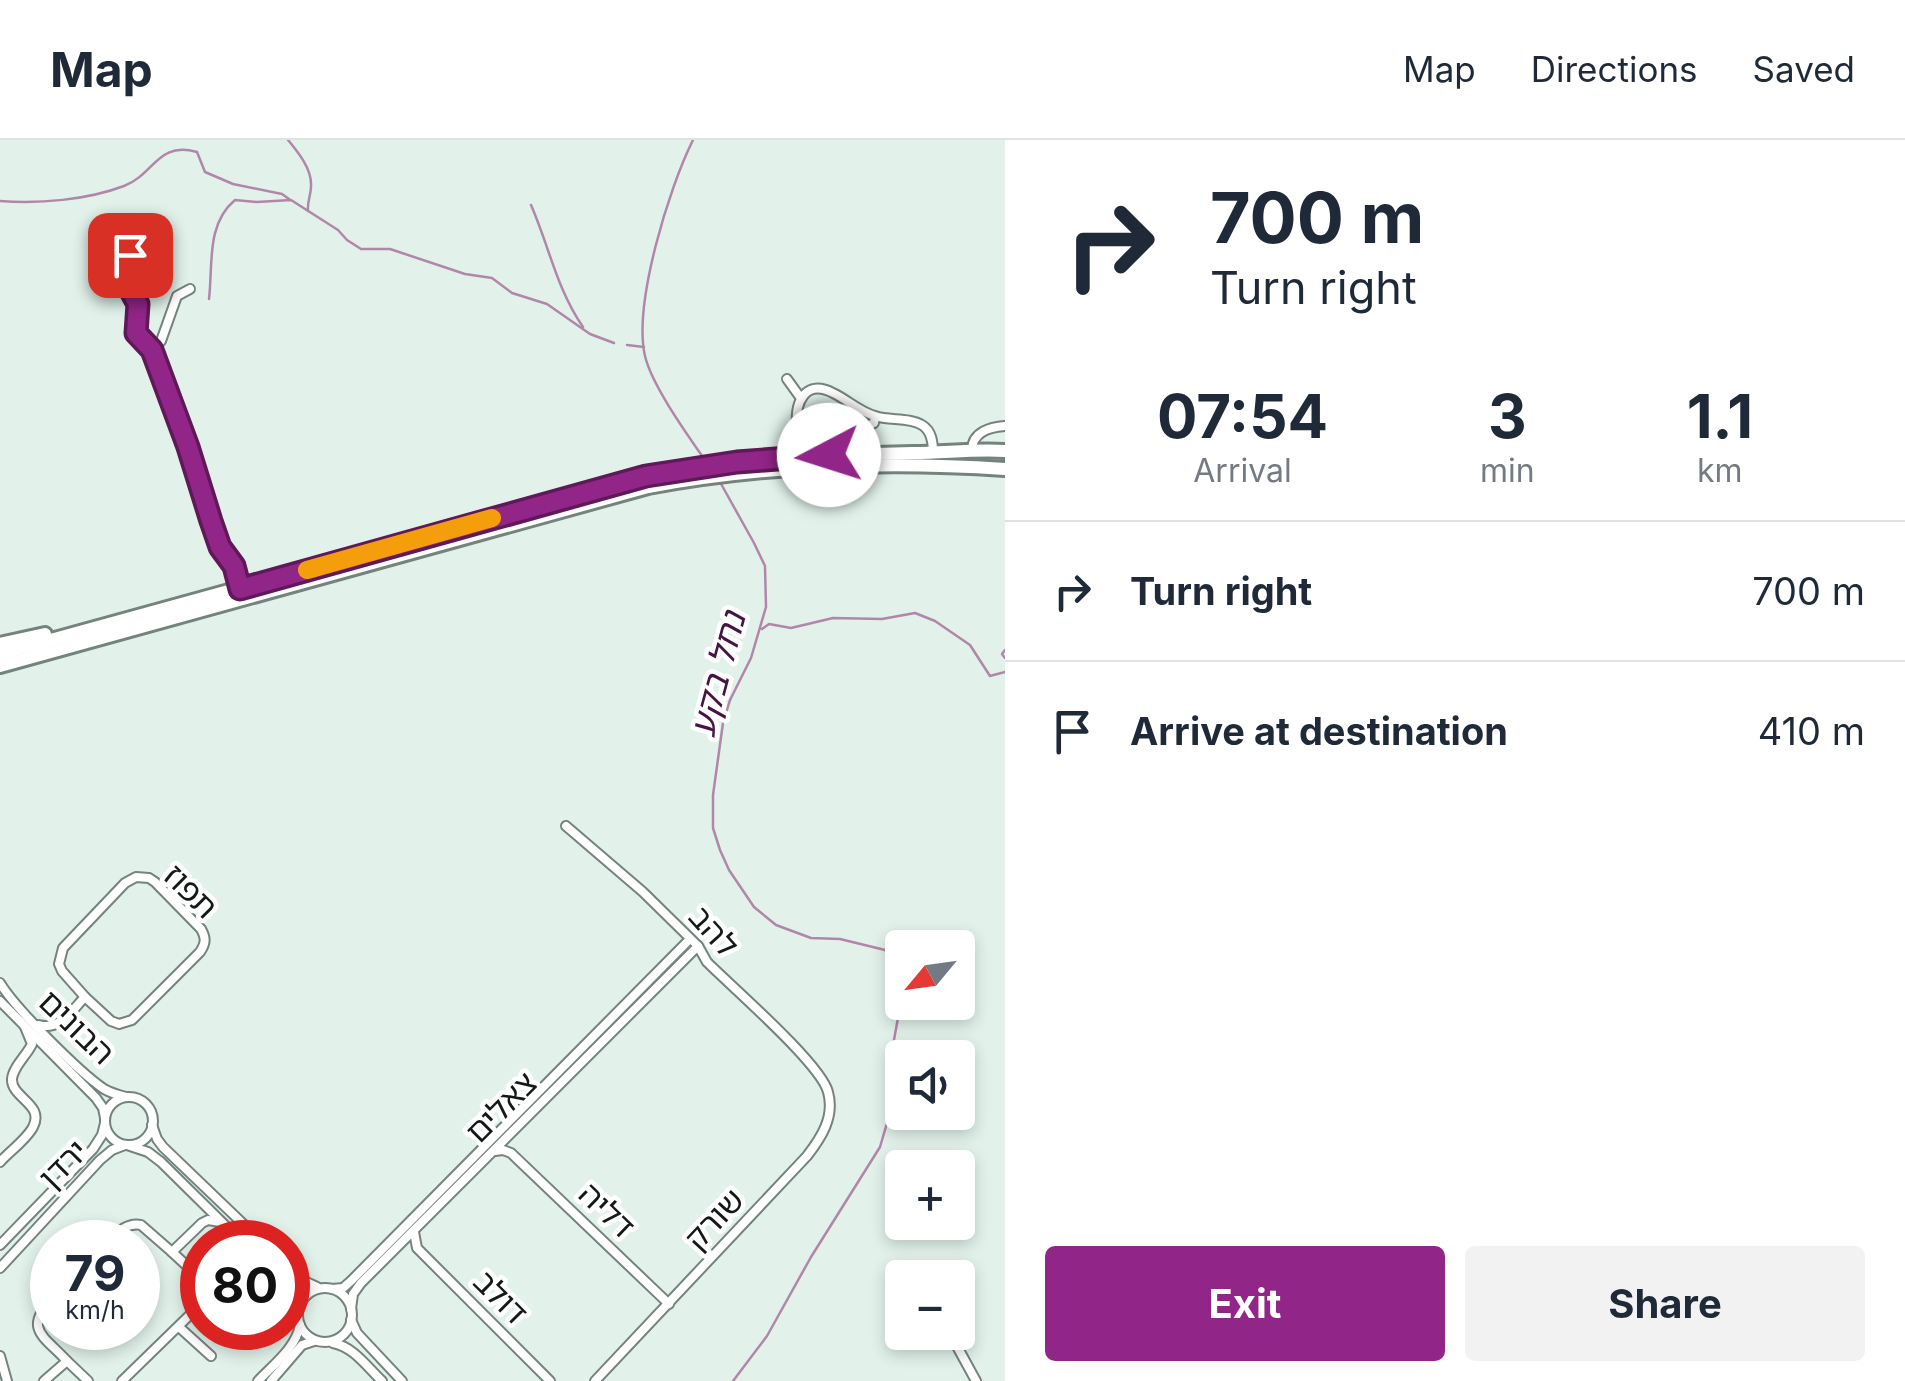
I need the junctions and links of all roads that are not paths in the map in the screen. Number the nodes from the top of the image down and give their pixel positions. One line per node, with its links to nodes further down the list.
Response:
1 (110, 248): 3 (street)
2 (190, 289): 3 (street)
3 (152, 350): 14 (street)
4 (787, 380): 5 (street)
5 (800, 397): 6 (street); 6 (street)
6 (875, 416): 10 (street)
7 (1005, 426): 8 (street)
8 (972, 449): 9 (highway); 10 (highway)
9 (1005, 452)
10 (933, 453): 11 (highway)
11 (739, 467): 12 (highway); 13 (highway)
12 (1005, 469)
13 (685, 474): 14 (highway); 18 (highway)
14 (240, 589): 15 (highway)
15 (199, 600): 16 (highway); 17 (highway)
16 (0, 644)
17 (0, 654)
18 (0, 668)
19 (566, 826): 20 (street, להב)
20 (694, 943): 21 (street, צאלים); 22 (street, להב); 55 (street, צאלים)
21 (683, 961): 22 (street); 35 (street, צאלים)
22 (707, 962): 31 (street, להב)
23 (0, 983): 26 (street, הבונים)
24 (85, 997): 24 (street, תפוז); 27 (street)
25 (2, 1004): 28 (street, הבונים)
26 (35, 1024): 27 (street); 29 (street, הבונים)
27 (57, 1026): 29 (street)
28 (25, 1027): 29 (street, הבונים); 30 (street)
29 (56, 1052): 30 (street); 32 (street, הבונים); 33 (street, הבונים)
30 (26, 1056): 39 (street)
31 (820, 1075): 57 (street, שורק)
32 (126, 1097): 33 (street); 34 (street)
33 (105, 1120): 36 (street); 47 (street, ירדן)
34 (152, 1126): 36 (street); 43 (street)
35 (511, 1132): 37 (street); 38 (street, צאלים)
36 (126, 1145): 40 (street); 52 (street, ירדן)
37 (512, 1153): 38 (street); 57 (street, דליה)
38 (489, 1154): 44 (street, צאלים)
39 (0, 1162)
40 (202, 1203): 41 (street); 42 (street)
41 (203, 1220)
42 (220, 1220)
43 (239, 1220)
44 (415, 1229): 48 (street); 49 (street, צאלים)
45 (160, 1242): 50 (street)
46 (180, 1244): 50 (street)
47 (0, 1246)
48 (417, 1248): 49 (street); 78 (street, דולב)
49 (395, 1249): 58 (street, צאלים)
50 (172, 1252): 51 (street)
51 (180, 1259)
52 (0, 1268)
53 (310, 1284): 54 (street)
54 (322, 1288): 55 (street); 56 (street)
55 (332, 1290): 58 (street)
56 (310, 1293)
57 (668, 1304): 79 (street, שורק)
58 (350, 1308): 59 (street)
59 (351, 1320): 63 (street); 77 (street)
60 (179, 1327): 68 (street); 73 (street)
61 (310, 1337): 62 (street)
62 (315, 1340): 63 (street); 75 (street)
63 (329, 1342): 76 (street)
64 (57, 1350): 69 (street)
65 (287, 1350): 74 (street)
66 (959, 1350): 80 (street)
67 (0, 1356): 70 (street)
68 (211, 1356)
69 (67, 1361): 71 (street); 72 (street)
70 (7, 1381)
71 (44, 1381)
72 (88, 1381)
73 (122, 1381)
74 (258, 1381)
75 (270, 1381)
76 (382, 1381)
77 (402, 1381)
78 (550, 1381)
79 (595, 1381)
80 (976, 1381)

